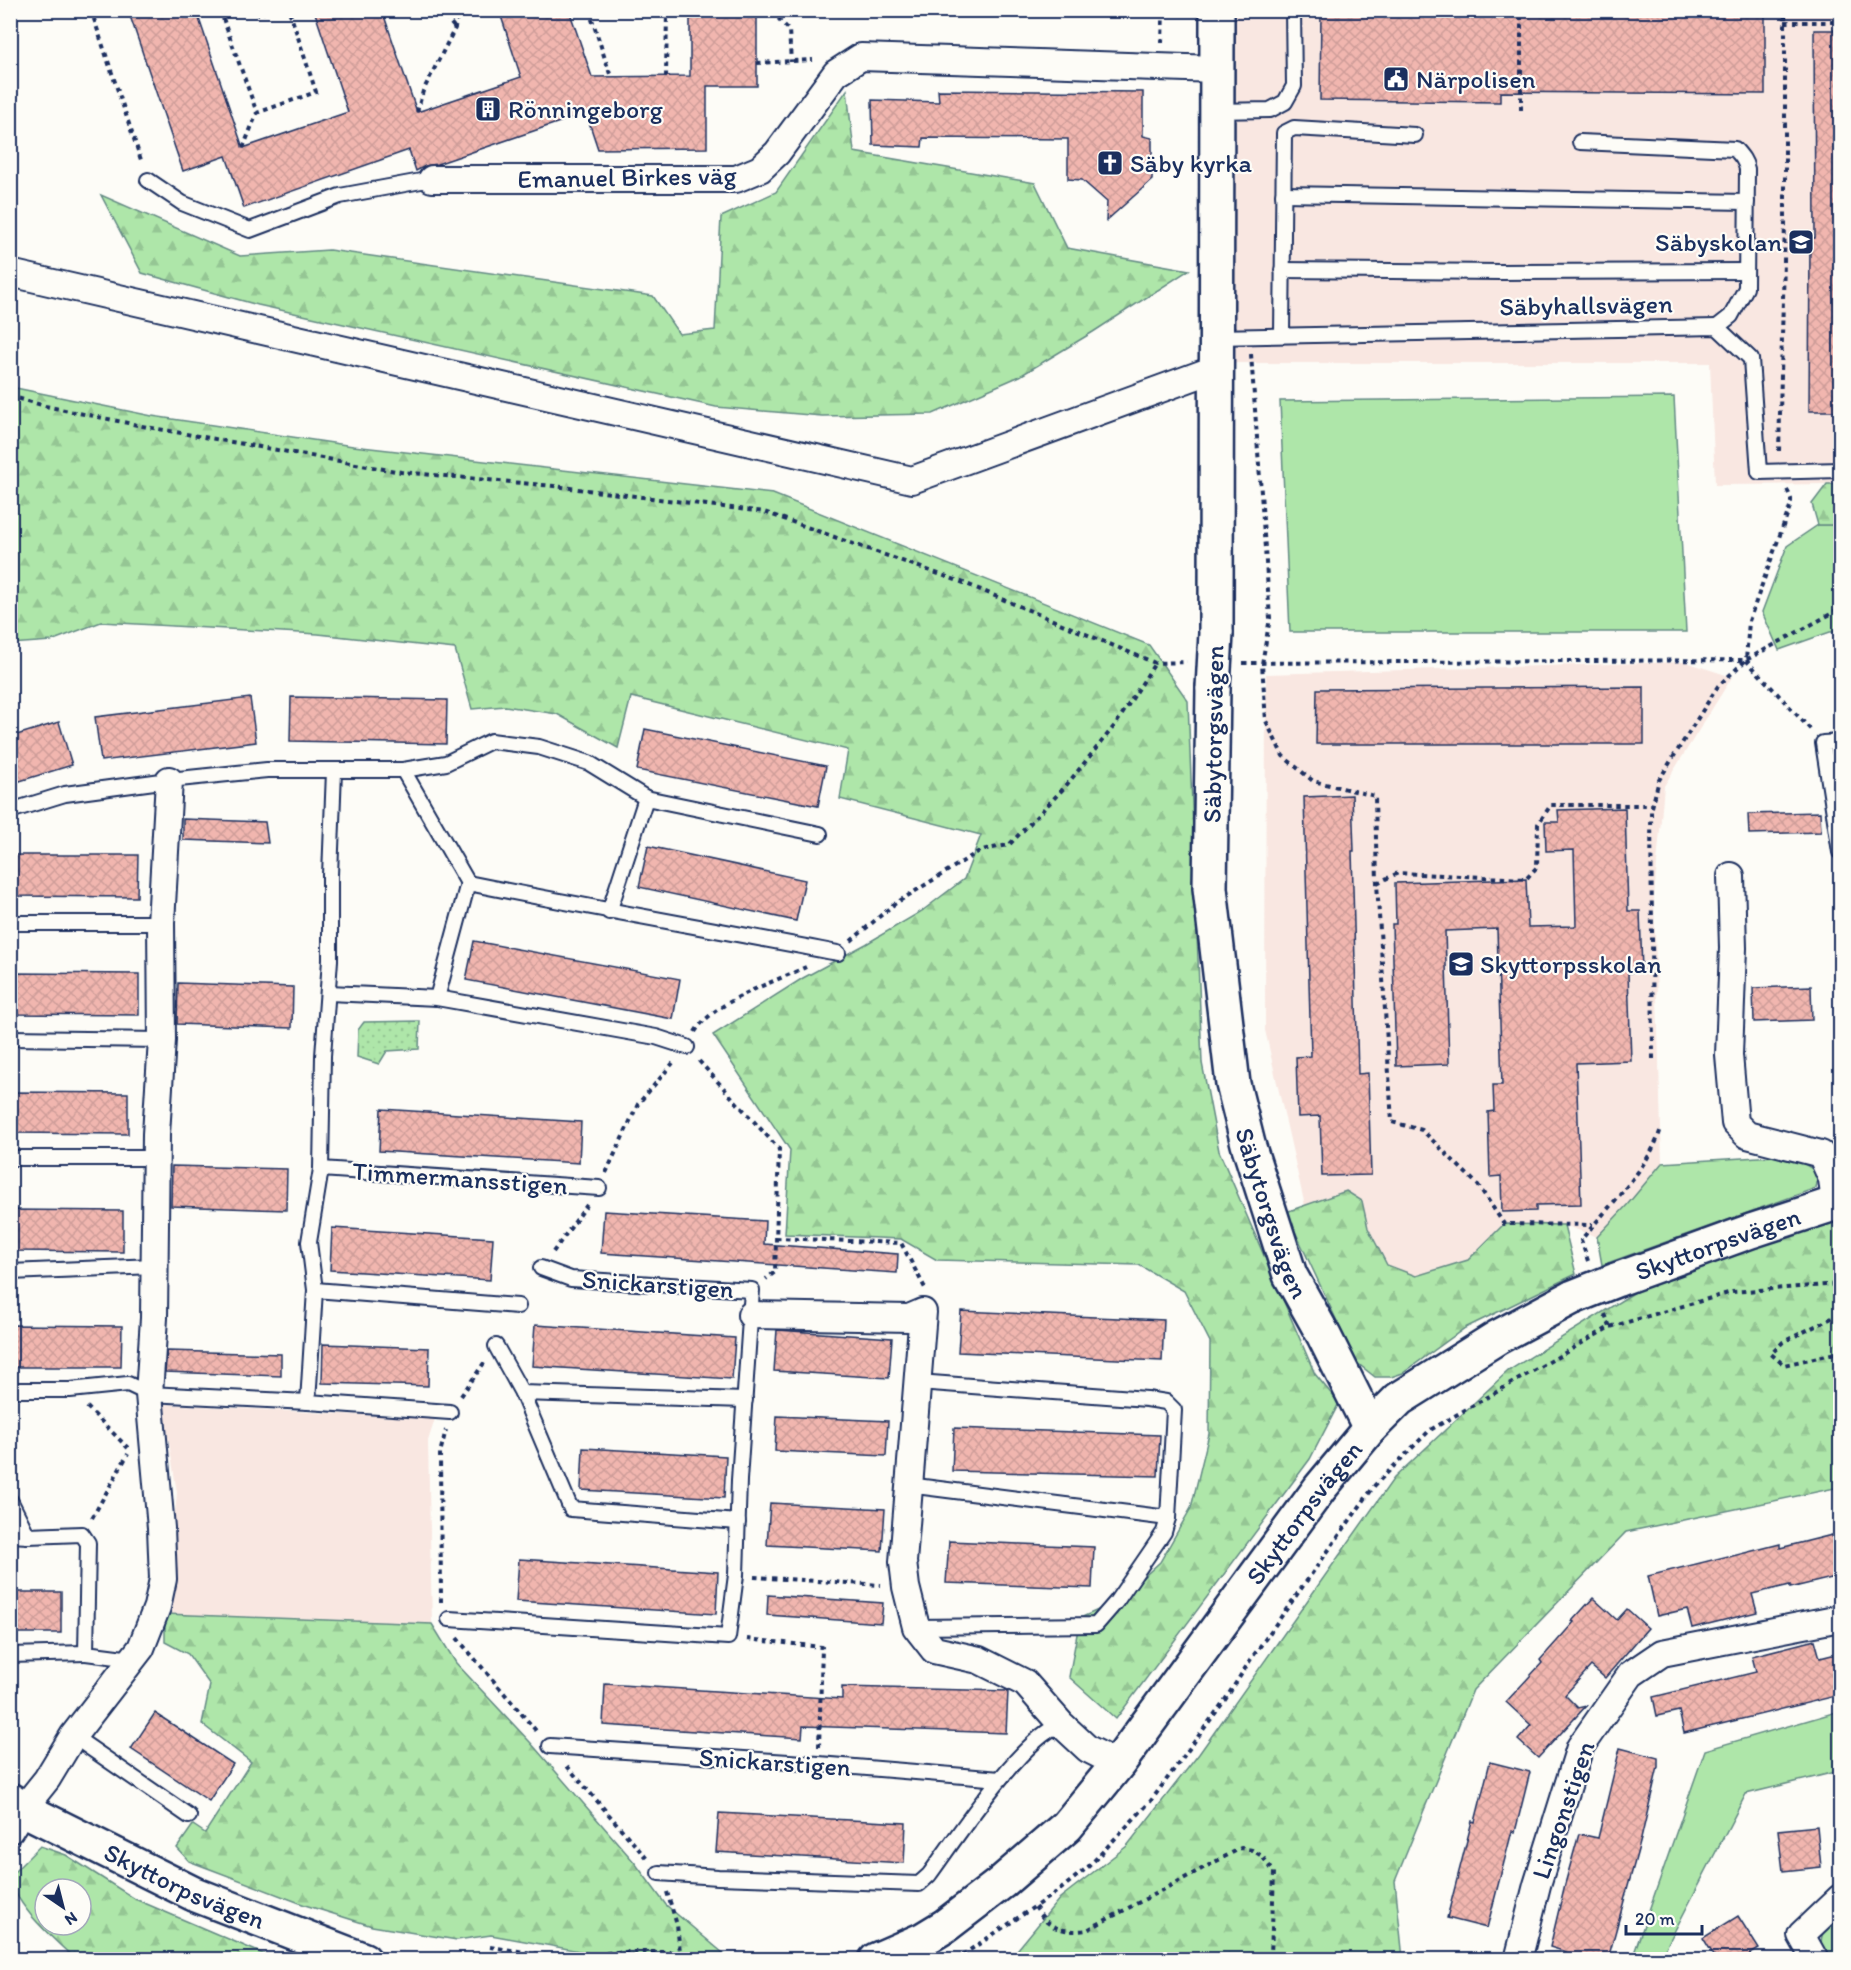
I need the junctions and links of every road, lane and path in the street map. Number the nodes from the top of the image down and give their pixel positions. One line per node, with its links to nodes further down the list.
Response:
1 (91, 10): 34 (path)
2 (220, 10): 29 (path)
3 (257, 10): 4 (path)
4 (271, 10)
5 (289, 10): 29 (path)
6 (439, 10): 18 (path)
7 (458, 10): 18 (path)
8 (589, 10): 24 (path)
9 (667, 10): 25 (path)
10 (777, 10): 20 (path)
11 (1164, 10): 22 (path)
12 (1217, 10): 23 (street, Säbytorgsvägen)
13 (1293, 10): 27 (lane)
14 (1521, 10): 26 (path)
15 (1785, 10): 16 (path)
16 (1785, 22): 17 (path); 46 (path)
17 (1840, 22)
18 (455, 28): 28 (path)
19 (814, 60): 20 (path)
20 (791, 62): 21 (path)
21 (757, 63)
22 (1162, 66): 23 (street, Emanuel Birkes väg); 33 (street, Emanuel Birkes väg)
23 (1216, 69): 27 (street, Säbytorgsvägen)
24 (611, 77)
25 (666, 77)
26 (1521, 110)
27 (1215, 111): 43 (street, Säbytorgsvägen)
28 (417, 112)
29 (257, 113): 32 (path)
30 (1415, 135): 35 (lane)
31 (1580, 142): 36 (lane)
32 (243, 148)
33 (432, 179): 34 (lane, Emanuel Birkes väg)
34 (148, 180)
35 (1283, 194): 36 (lane); 37 (lane)
36 (1747, 202): 38 (lane)
37 (1282, 270): 38 (lane); 42 (lane)
38 (1746, 271): 40 (lane)
39 (10, 273): 43 (street)
40 (1717, 327): 42 (lane, Säbyhallsvägen); 46 (lane)
41 (1250, 335): 42 (lane, Säbyhallsvägen); 43 (lane, Säbyhallsvägen); 51 (path)
42 (1282, 335)
43 (1215, 353): 105 (street, Säbytorgsvägen, bridge)
44 (10, 396): 49 (path)
45 (1840, 470): 46 (lane)
46 (1779, 472): 48 (path)
47 (1840, 609): 48 (path)
48 (1746, 660): 51 (path); 53 (path); 58 (path)
49 (1188, 662)
50 (1241, 663): 51 (path)
51 (1262, 664): 64 (path)
52 (1840, 742): 53 (lane)
53 (1822, 743): 61 (lane)
54 (403, 770): 55 (lane); 57 (lane); 63 (lane)
55 (334, 771): 56 (lane); 69 (lane, Timmermansstigen)
56 (169, 780): 59 (lane); 67 (street)
57 (646, 798): 60 (lane); 65 (lane)
58 (1653, 805): 64 (path); 74 (path)
59 (10, 811)
60 (820, 834)
61 (1840, 852)
62 (1731, 876): 80 (street, Skyttorpsvägen)
63 (468, 883): 65 (lane); 70 (lane)
64 (1377, 883): 81 (path)
65 (609, 912): 68 (lane)
66 (10, 923): 67 (lane)
67 (161, 923): 72 (street)
68 (838, 953)
69 (329, 993): 70 (lane); 78 (lane, Timmermansstigen)
70 (437, 998): 73 (lane)
71 (10, 1038): 72 (lane)
72 (162, 1040): 77 (street)
73 (687, 1047): 82 (path)
74 (1653, 1059)
75 (1661, 1128): 81 (path)
76 (10, 1158): 77 (lane)
77 (157, 1158): 84 (street)
78 (321, 1169): 79 (lane, Timmermansstigen); 88 (lane, Timmermansstigen)
79 (599, 1188)
80 (1838, 1203): 89 (street, Skyttorpsvägen)
81 (1593, 1225): 83 (path)
82 (776, 1238): 90 (path); 92 (path)
83 (1588, 1262)
84 (154, 1266): 86 (lane); 101 (street)
85 (541, 1268): 90 (lane, Snickarstigen)
86 (10, 1272)
87 (1840, 1284): 94 (path)
88 (315, 1290): 91 (lane); 103 (lane, Timmermansstigen)
89 (1597, 1294): 94 (path); 105 (street, Skyttorpsvägen)
90 (752, 1302): 92 (street, Snickarstigen); 102 (lane, Snickarstigen)
91 (519, 1306)
92 (923, 1312): 97 (street)
93 (1840, 1314): 96 (path)
94 (1610, 1327): 132 (path)
95 (496, 1346): 100 (lane)
96 (1840, 1352)
97 (918, 1382): 106 (street); 108 (lane)
98 (10, 1390): 99 (lane)
99 (70, 1390): 101 (lane); 110 (path)
100 (522, 1393): 102 (lane); 109 (lane)
101 (149, 1394): 103 (lane); 121 (street)
102 (745, 1400): 109 (lane, Snickarstigen)
103 (308, 1402): 104 (lane)
104 (450, 1413)
105 (1370, 1428): 126 (street, Skyttorpsvägen)
106 (908, 1485): 108 (lane); 114 (street)
107 (10, 1500): 112 (lane)
108 (1168, 1518): 117 (lane)
109 (738, 1522): 113 (lane, Snickarstigen)
110 (82, 1534): 112 (lane); 119 (lane)
111 (10, 1535): 112 (lane)
112 (28, 1536)
113 (735, 1575): 114 (path); 118 (lane, Snickarstigen)
114 (906, 1587): 117 (street)
115 (1840, 1618): 140 (street, Lingonstigen)
116 (449, 1619): 118 (lane)
117 (916, 1627): 122 (street)
118 (728, 1637): 125 (path)
119 (86, 1653): 120 (lane); 121 (lane)
120 (10, 1655)
121 (132, 1659): 123 (street)
122 (1060, 1724): 126 (street); 127 (lane)
123 (73, 1736): 128 (street); 129 (lane)
124 (550, 1746): 125 (lane, Snickarstigen)
125 (819, 1764): 127 (lane, Snickarstigen)
126 (1118, 1764): 134 (street, Skyttorpsvägen)
127 (1000, 1779): 130 (lane)
128 (15, 1813): 136 (street, Skyttorpsvägen)
129 (189, 1816)
130 (659, 1873)
131 (1840, 1898): 141 (street)
132 (1035, 1907): 138 (path); 139 (path)
133 (490, 1947): 135 (path)
134 (927, 1950): 137 (street, Skyttorpsvägen)
135 (680, 1952)
136 (364, 1959)
137 (876, 1959)
138 (955, 1959)
139 (1273, 1959)
140 (1518, 1959)
141 (1815, 1959)

